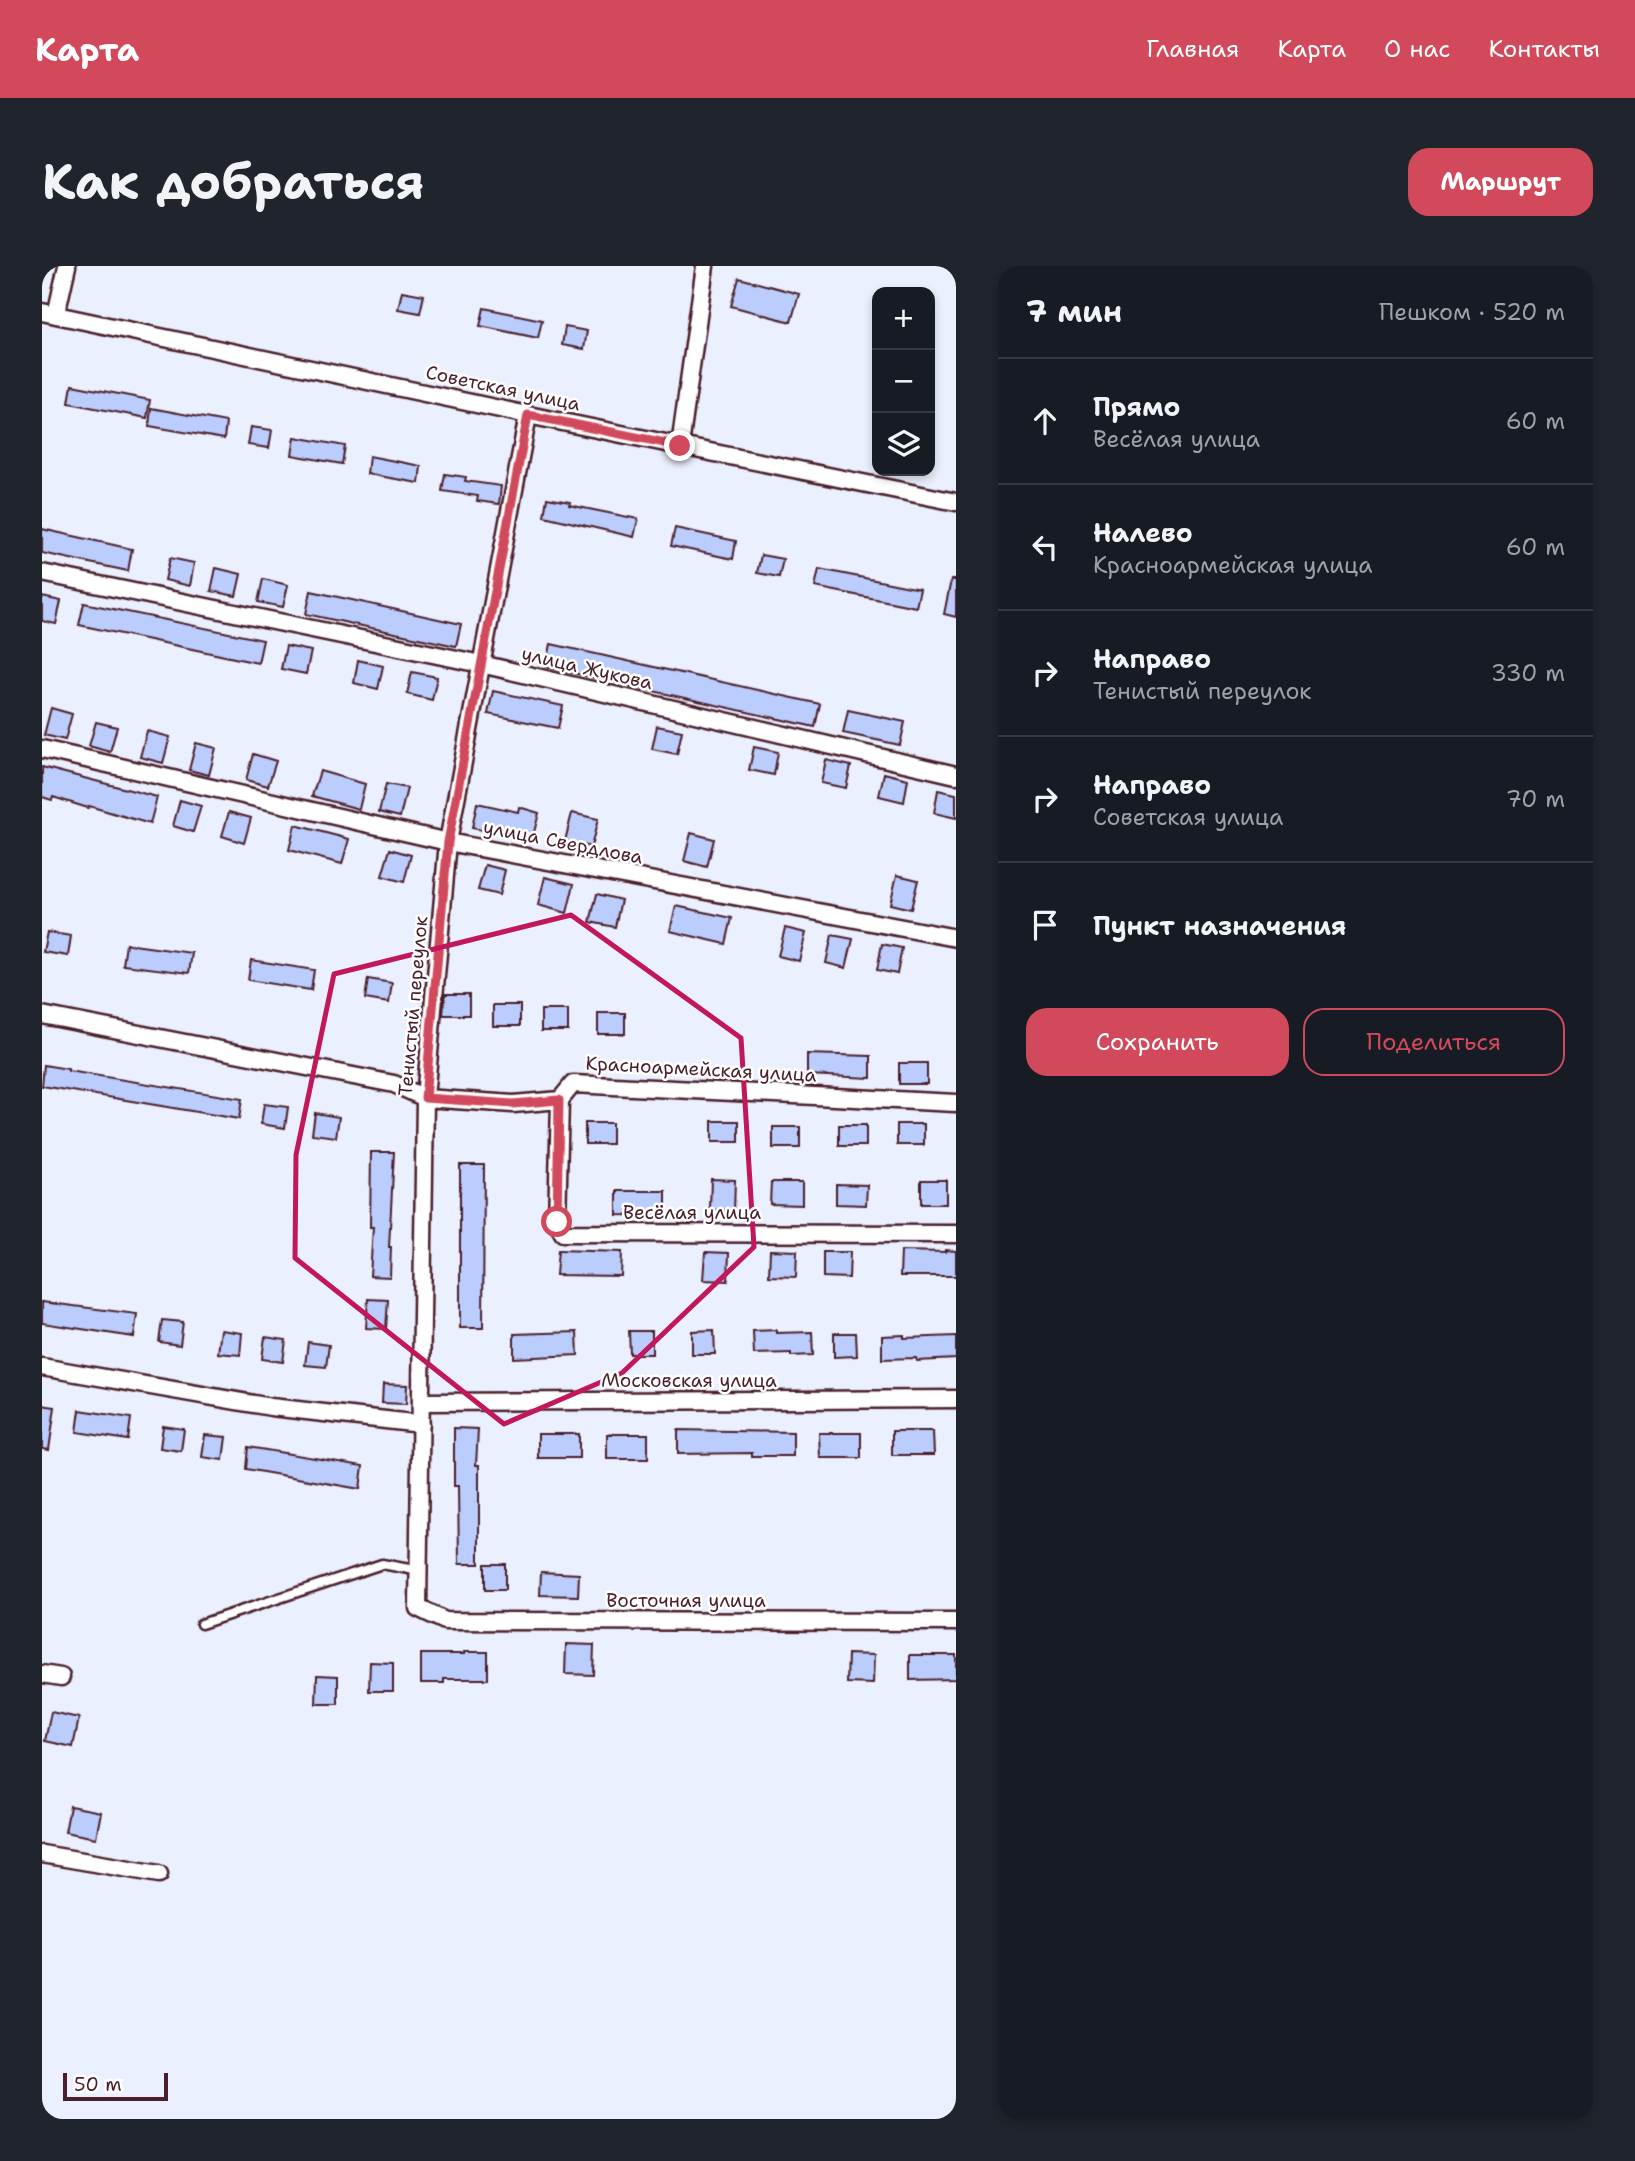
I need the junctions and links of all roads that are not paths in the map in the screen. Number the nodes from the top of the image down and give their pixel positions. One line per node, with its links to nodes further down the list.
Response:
1 (66, 266): 3 (street)
2 (705, 266): 5 (street)
3 (49, 313): 4 (street, Советская улица)
4 (528, 415): 5 (street, Советская улица); 8 (street, Тенистый переулок)
5 (680, 446): 6 (street, Советская улица)
6 (956, 502)
7 (42, 573): 8 (street, улица Жукова)
8 (481, 664): 10 (street, улица Жукова); 11 (street, Тенистый переулок)
9 (42, 749): 11 (street, улица Свердлова)
10 (956, 775)
11 (448, 842): 12 (street, улица Свердлова); 14 (street, Тенистый переулок)
12 (956, 938)
13 (42, 1015): 14 (street, Красноармейская улица)
14 (425, 1098): 15 (street, Красноармейская улица); 20 (street, Тенистый переулок)
15 (559, 1100): 16 (street, Красноармейская улица); 17 (street, Весёлая улица)
16 (956, 1102)
17 (956, 1234)
18 (42, 1367): 21 (street)
19 (956, 1399): 20 (street, Московская улица)
20 (422, 1402): 21 (street, Тенистый переулок)
21 (421, 1424): 22 (street, Тенистый переулок)
22 (420, 1572): 23 (street, Тенистый переулок); 25 (lane)
23 (418, 1608): 24 (street, Восточная улица)
24 (956, 1622)
25 (201, 1624)
26 (42, 1674): 27 (street)
27 (61, 1677)
28 (42, 1854): 29 (street)
29 (159, 1874)

